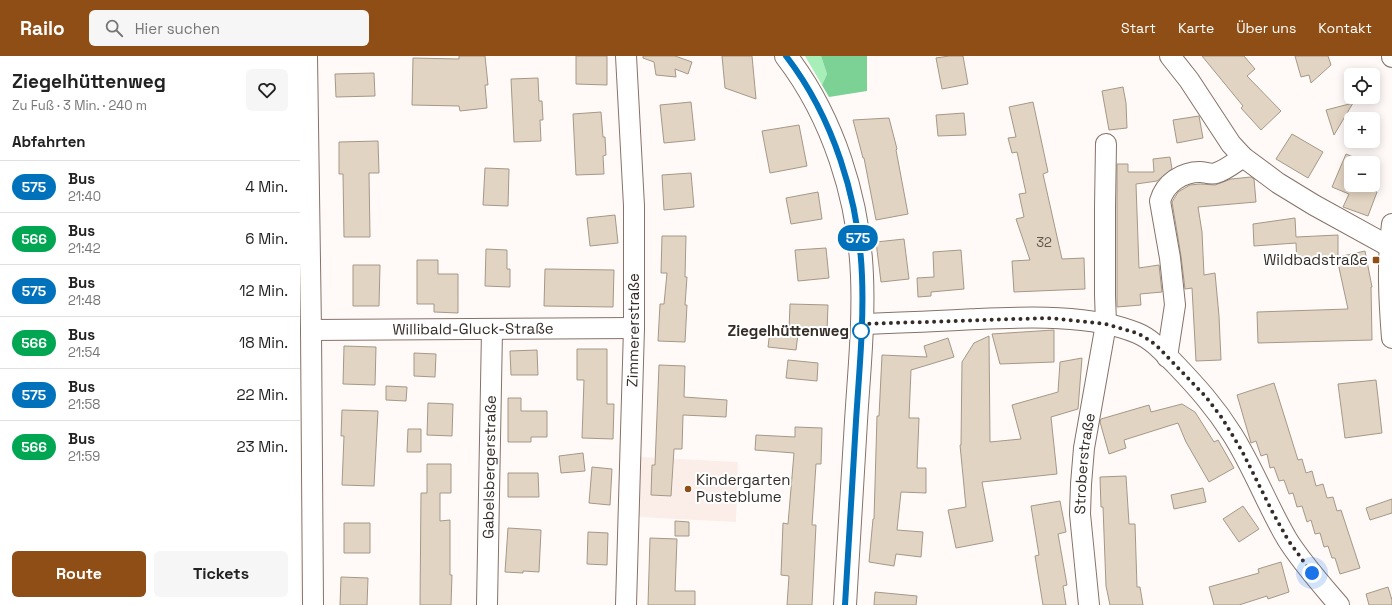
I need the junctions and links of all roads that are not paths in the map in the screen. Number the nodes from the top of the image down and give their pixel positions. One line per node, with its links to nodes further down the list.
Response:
1 (307, 56): 8 (street)
2 (626, 56): 12 (street, Zimmererstraße)
3 (786, 56): 10 (main road)
4 (1170, 56): 6 (street)
5 (1106, 144): 11 (street, Stroberstraße)
6 (1242, 157): 9 (street); 16 (street)
7 (1392, 224): 9 (street)
8 (305, 248): 13 (street)
9 (1390, 248): 15 (street)
10 (862, 324): 11 (street); 21 (main road)
11 (1106, 324): 16 (street); 22 (street, Stroberstraße)
12 (634, 328): 14 (street, Willibald-Gluck-Straße); 20 (street, Zimmererstraße)
13 (311, 330): 14 (street, Willibald-Gluck-Straße); 17 (street)
14 (492, 330): 19 (street, Gabelsbergerstraße)
15 (1392, 338)
16 (1168, 357): 23 (street)
17 (306, 460): 18 (street)
18 (313, 605)
19 (487, 605)
20 (626, 605)
21 (845, 605)
22 (1089, 605)
23 (1339, 605)

